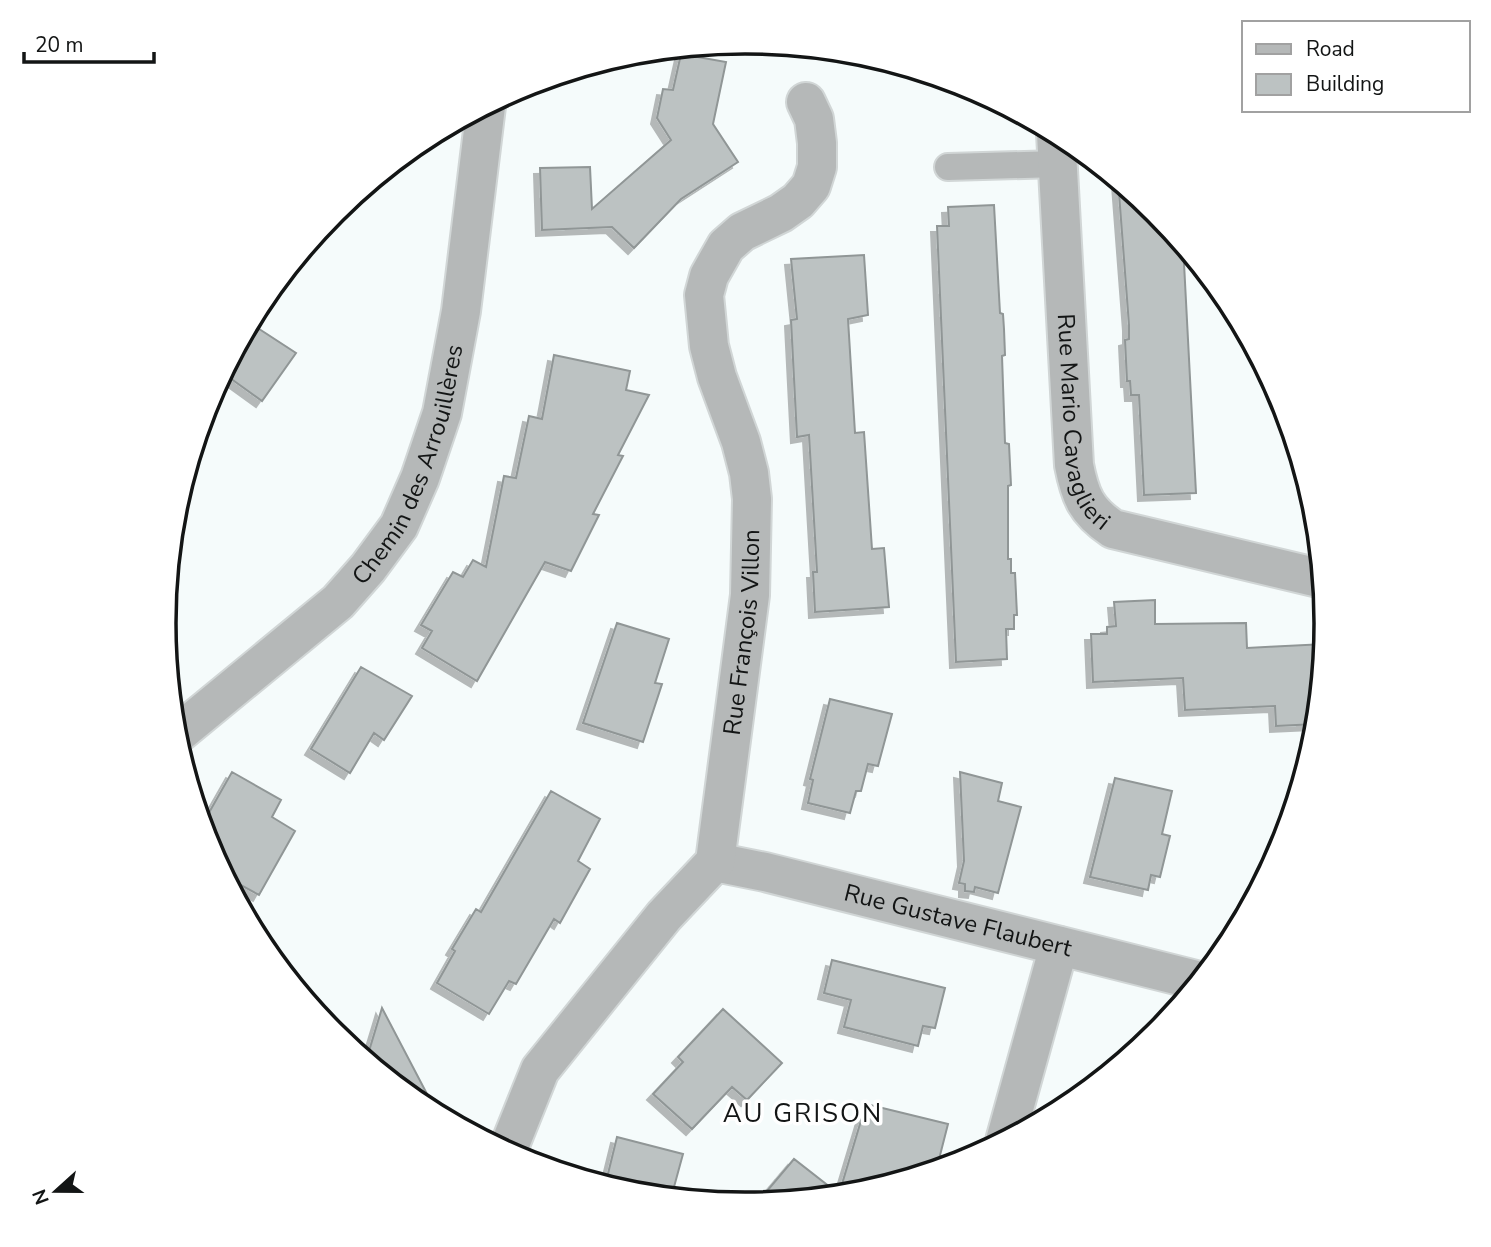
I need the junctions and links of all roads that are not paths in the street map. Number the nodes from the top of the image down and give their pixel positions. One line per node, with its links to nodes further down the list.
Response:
1 (806, 102): 7 (street, Rue François Villon)
2 (485, 118): 6 (street, Chemin des Arrouillères)
3 (1057, 149): 4 (lane); 5 (street, Rue Mario Cavaglieri)
4 (947, 167)
5 (1313, 577)
6 (186, 727)
7 (715, 862): 8 (street, Rue Gustave Flaubert); 11 (street)
8 (1059, 946): 9 (street, Rue Gustave Flaubert); 10 (street)
9 (1190, 979)
10 (1009, 1128)
11 (511, 1142)

